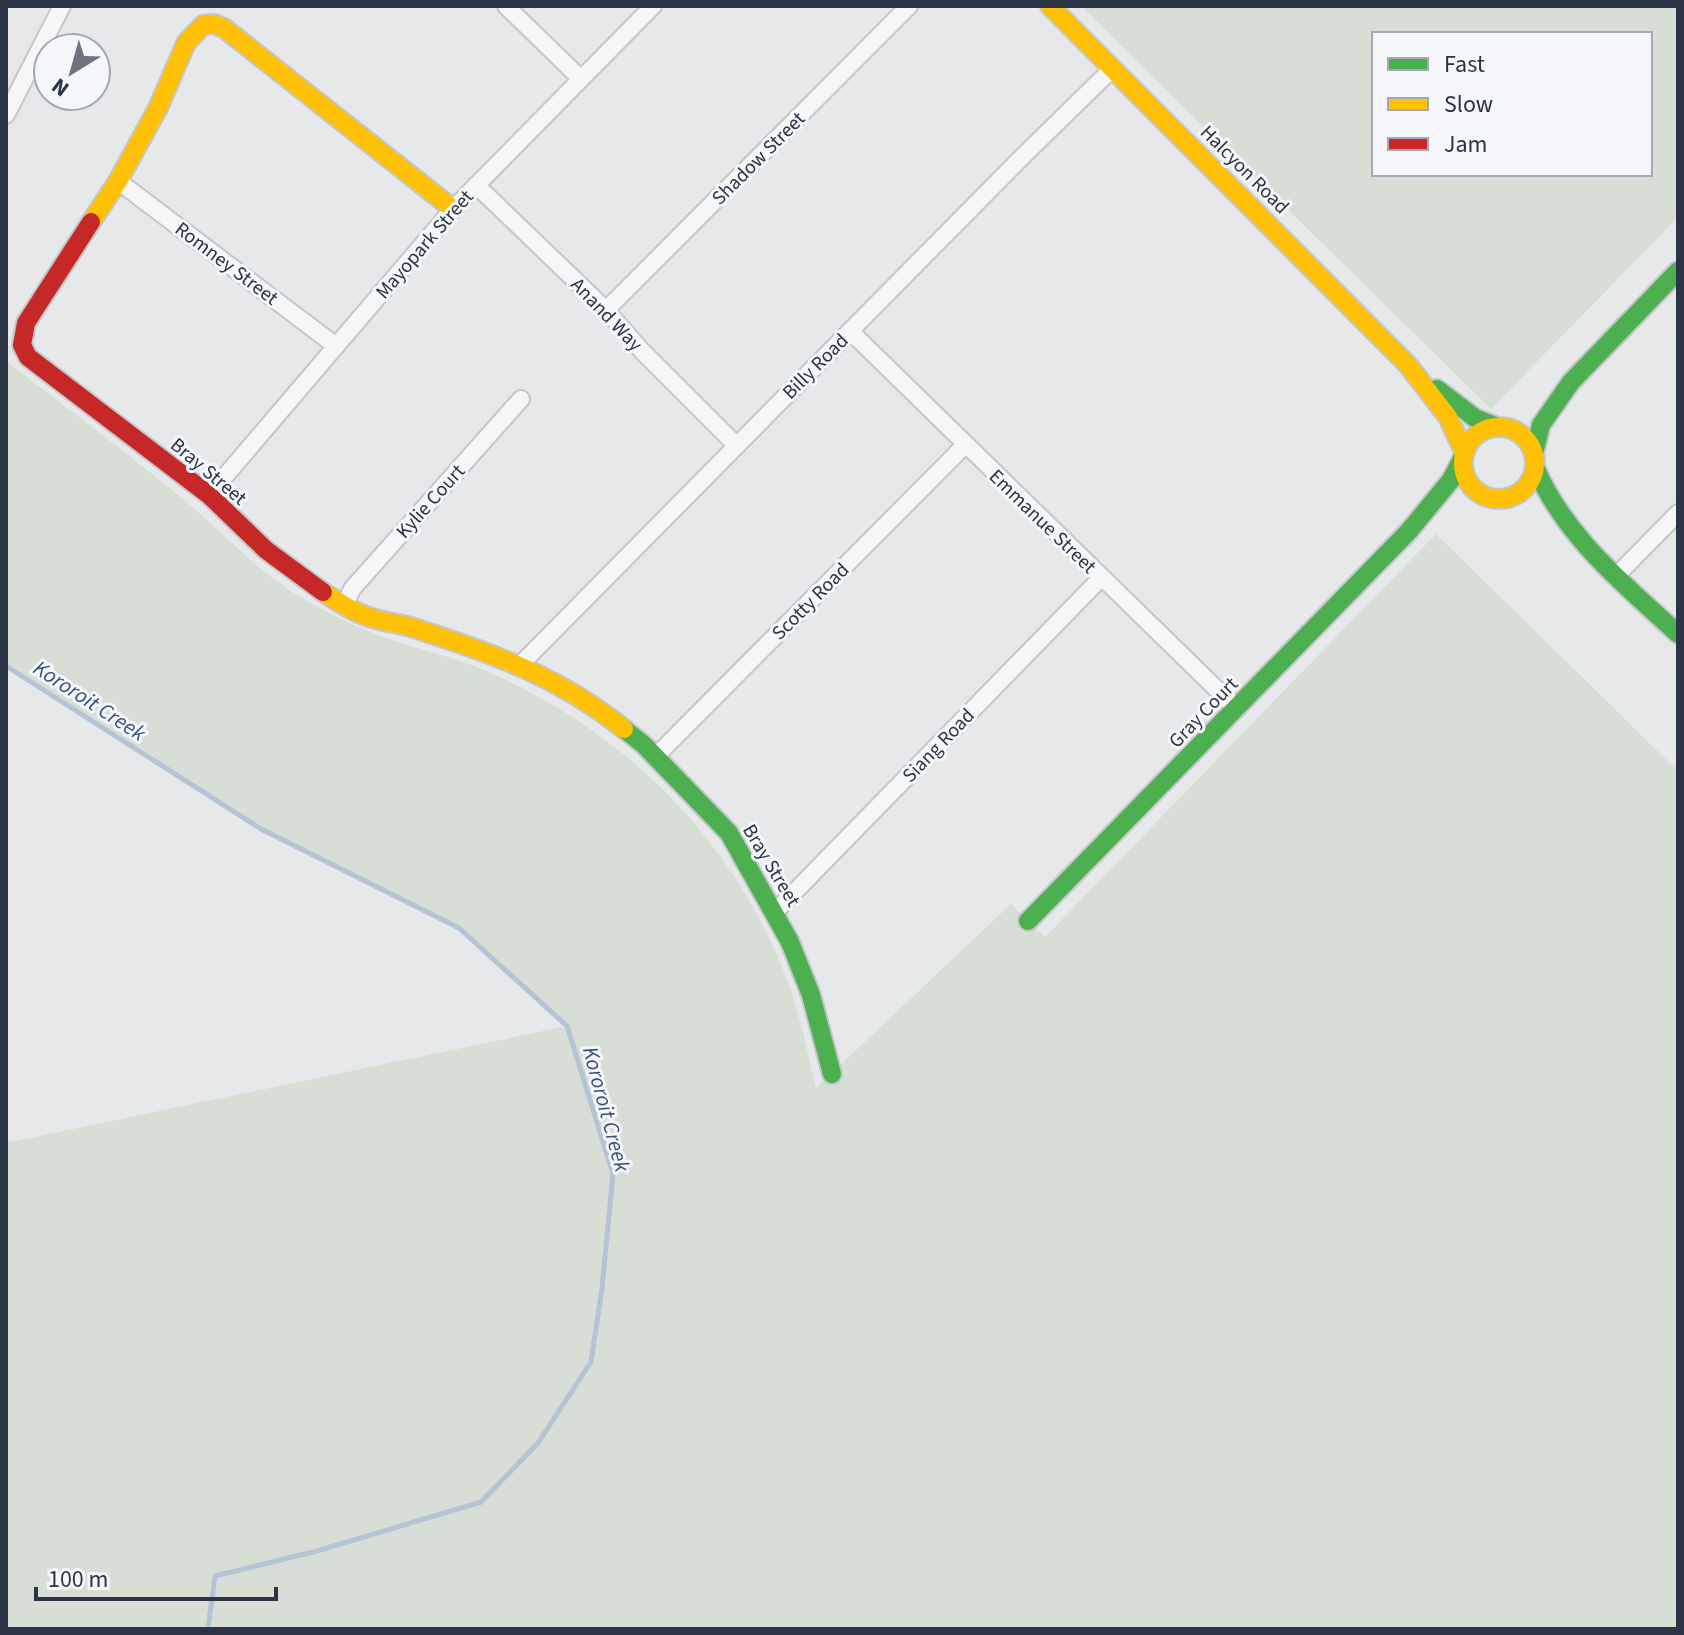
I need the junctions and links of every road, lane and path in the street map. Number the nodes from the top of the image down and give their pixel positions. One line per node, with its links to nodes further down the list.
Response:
1 (506, 6): 7 (street)
2 (653, 6): 7 (street, Mayopark Street)
3 (909, 6): 13 (street, Shadow Street)
4 (1050, 6): 6 (street, Halcyon Road)
5 (59, 7): 8 (street)
6 (1113, 68): 14 (street, Billy Road); 16 (street, Halcyon Road)
7 (581, 79): 10 (street, Mayopark Street)
8 (6, 115)
9 (118, 181): 11 (street, Bray Street); 15 (street, Romney Street); 24 (street, Bray Street)
10 (476, 185): 11 (street, Mayopark Street); 13 (street, Anand Way)
11 (453, 209): 15 (street, Mayopark Street)
12 (1678, 271): 17 (street)
13 (606, 310): 20 (street, Anand Way)
14 (850, 331): 20 (street, Billy Road); 21 (street, Emmanue Street)
15 (336, 346): 24 (street, Mayopark Street)
16 (1408, 365): 19 (street); 22 (street)
17 (1571, 382): 19 (street); 23 (street)
18 (521, 399): 31 (street, Kylie Court)
19 (1501, 427): 22 (street); 23 (street)
20 (736, 445): 33 (street, Billy Road)
21 (965, 445): 30 (street, Emmanue Street); 35 (street, Scotty Road)
22 (1464, 454): 25 (street); 28 (street)
23 (1534, 460): 25 (street); 27 (street)
24 (209, 495): 31 (street, Bray Street)
25 (1517, 503): 27 (street); 28 (street)
26 (1678, 513): 29 (street)
27 (1570, 530): 29 (street)
28 (1409, 531): 34 (street, Gray Court)
29 (1617, 575): 32 (street)
30 (1101, 578): 34 (street, Emmanue Street); 36 (street, Siang Road)
31 (344, 606): 33 (street, Bray Street)
32 (1678, 634)
33 (520, 665): 35 (street, Bray Street)
34 (1237, 709): 37 (street, Gray Court)
35 (655, 757): 36 (street, Bray Street)
36 (775, 912): 38 (street, Bray Street)
37 (1028, 921)
38 (832, 1074)

